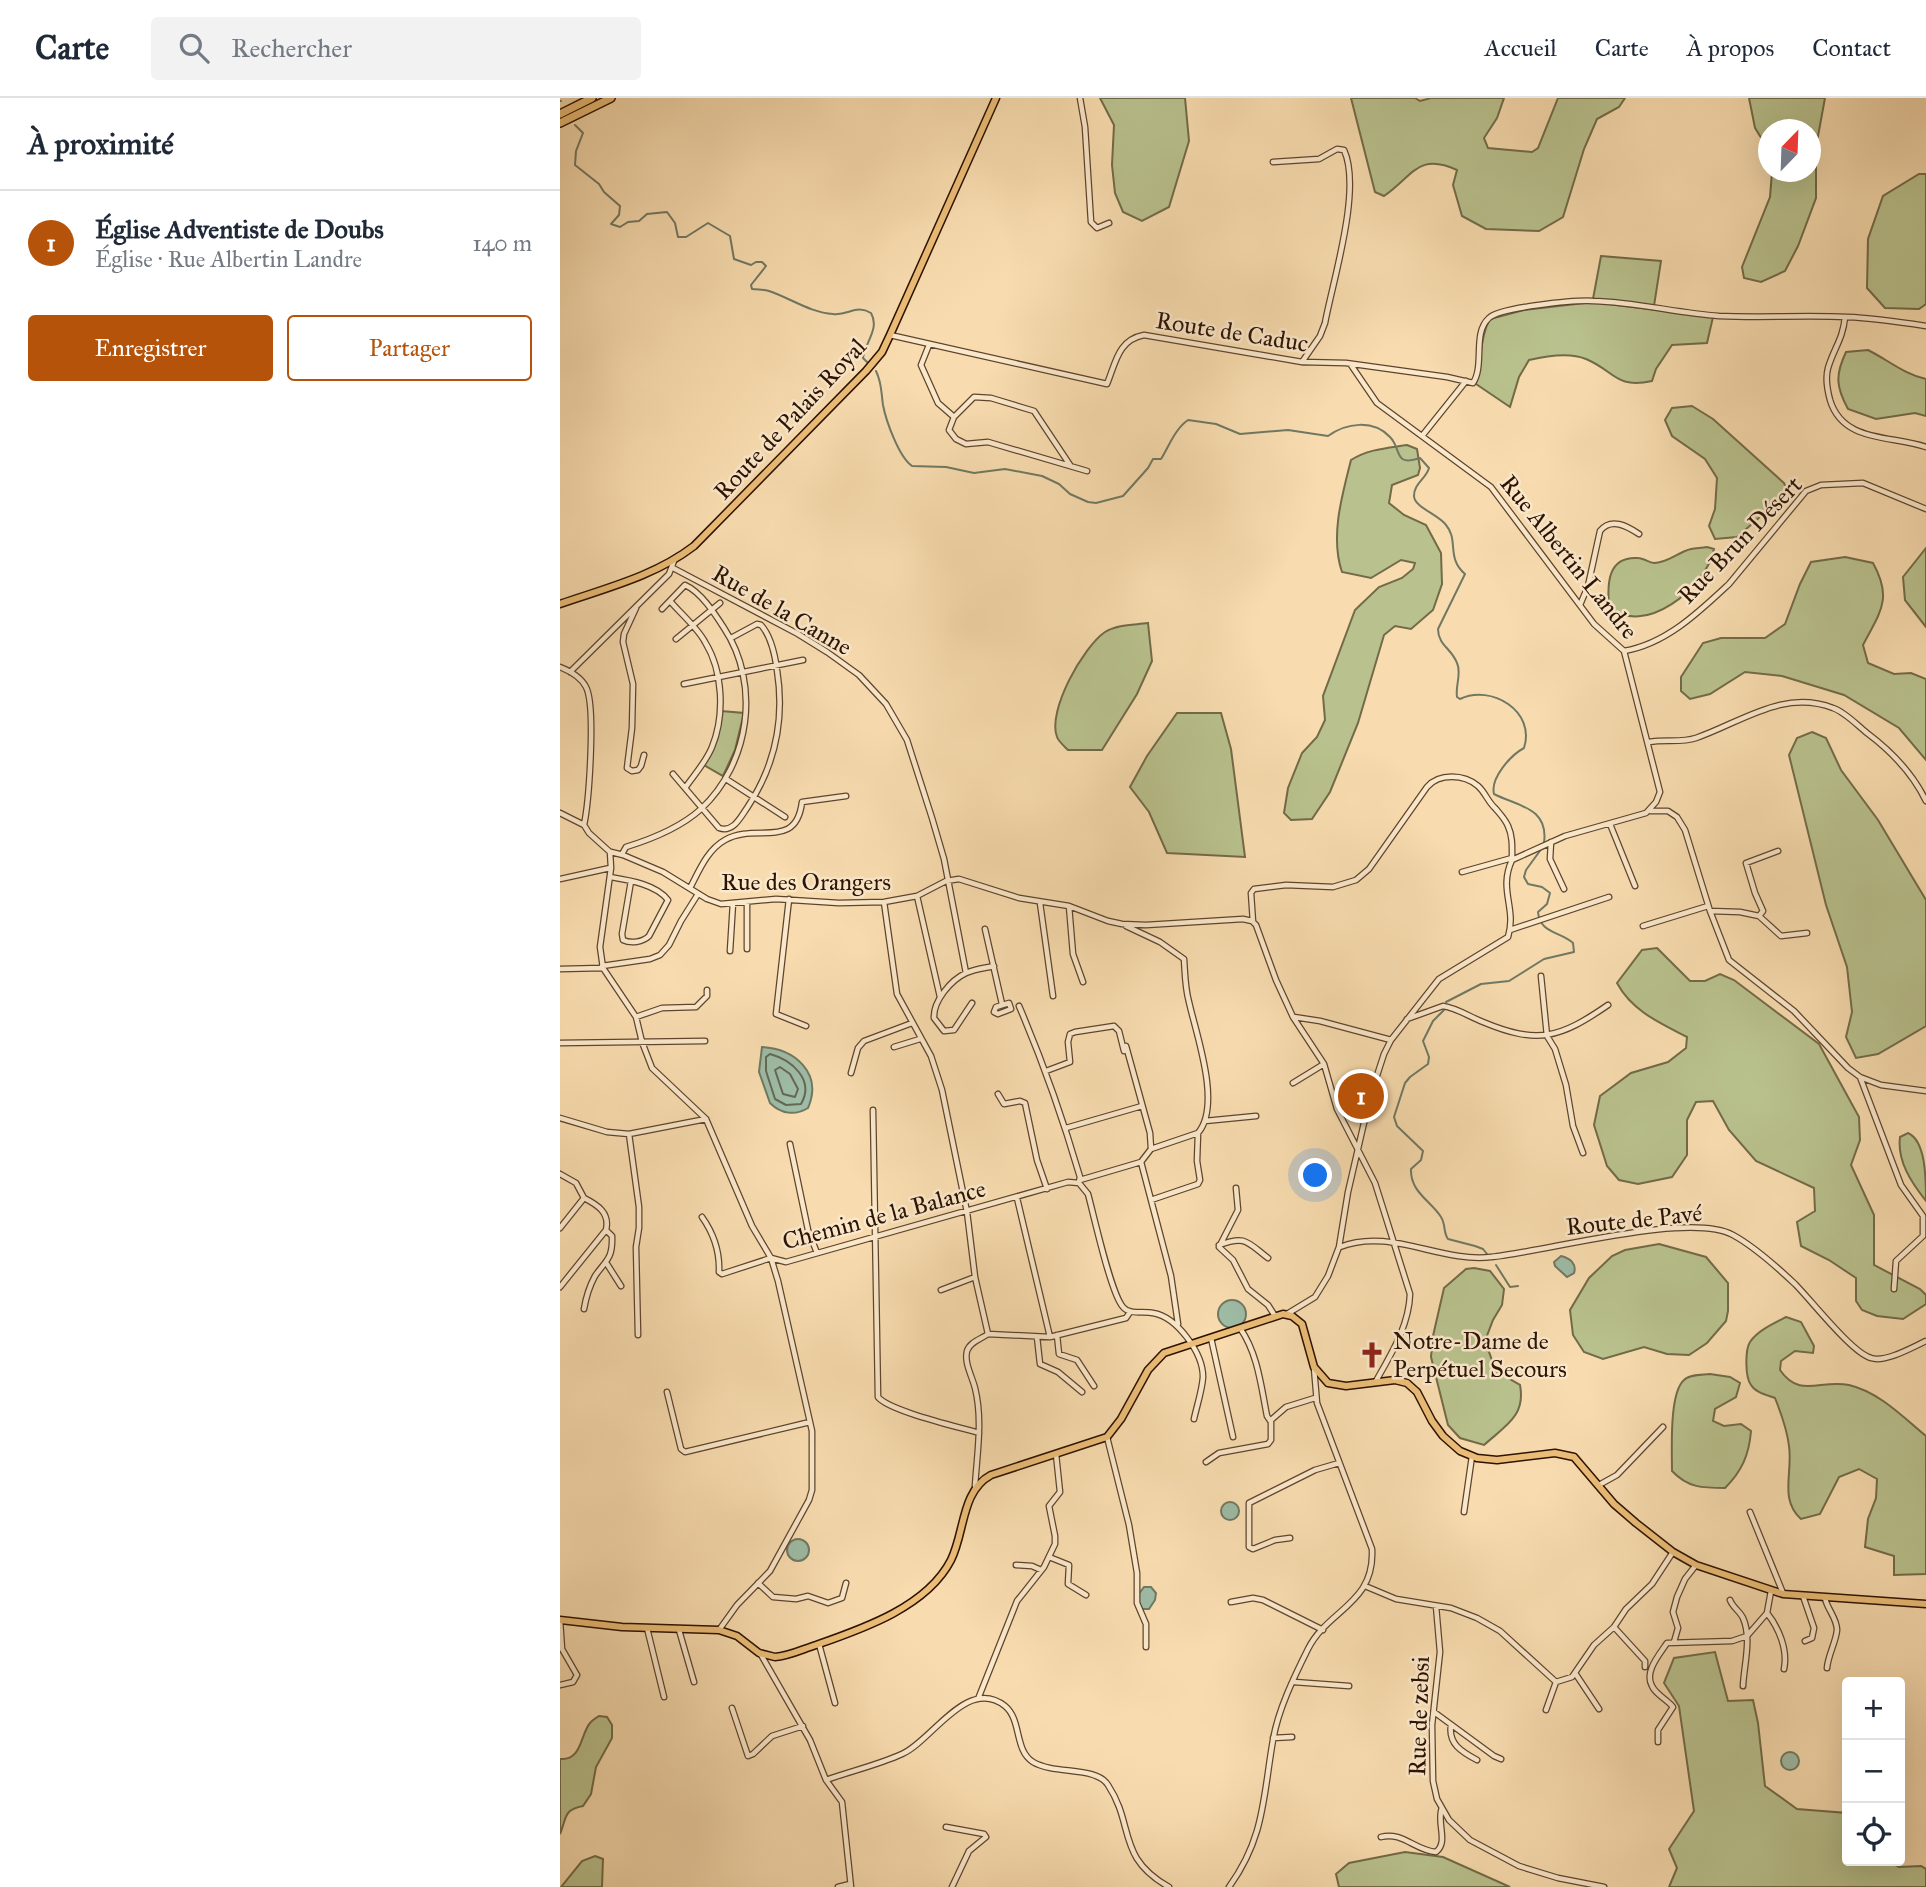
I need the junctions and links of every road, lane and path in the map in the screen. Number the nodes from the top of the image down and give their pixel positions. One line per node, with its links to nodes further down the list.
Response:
1 (592, 98): 5 (highway)
2 (611, 98): 6 (highway)
3 (996, 98): 11 (main road, Route de Palais Royal)
4 (1080, 98): 8 (street)
5 (560, 114)
6 (560, 122)
7 (1273, 162): 13 (street)
8 (1109, 223)
9 (1846, 317): 10 (street); 15 (street); 18 (street)
10 (1926, 326)
11 (890, 335): 12 (street, Route de Caduc); 23 (main road, Route de Palais Royal)
12 (929, 345): 13 (street, Route de Caduc); 16 (street)
13 (1302, 362): 14 (street, Route de Caduc)
14 (1351, 365): 15 (street, Route de Caduc); 17 (street, Rue Albertin Landre)
15 (1466, 382): 17 (street)
16 (954, 416): 19 (street); 19 (street)
17 (1422, 436): 27 (street, Rue Albertin Landre)
18 (1926, 447)
19 (1070, 466): 20 (street)
20 (1087, 471)
21 (1926, 509): 34 (street, Rue Brun Désert)
22 (1639, 534): 27 (street)
23 (673, 565): 26 (main road, Route de Palais Royal); 28 (street); 66 (street, Rue de la Canne)
24 (670, 600): 29 (street); 30 (street); 31 (street)
25 (720, 603): 30 (street)
26 (560, 604)
27 (1580, 605): 34 (street, Rue Albertin Landre)
28 (636, 608): 38 (street); 43 (street)
29 (662, 608)
30 (712, 610): 31 (street); 32 (street)
31 (692, 626): 33 (street); 40 (street)
32 (731, 638): 36 (street); 39 (street)
33 (676, 639)
34 (1624, 651): 42 (street, Rue Albertin Landre)
35 (803, 660): 36 (street)
36 (777, 665): 39 (street); 48 (street)
37 (560, 667): 38 (street)
38 (570, 671): 55 (street)
39 (744, 672): 40 (street); 45 (street)
40 (718, 677): 41 (street); 46 (street)
41 (684, 684)
42 (1649, 742): 49 (street); 51 (street, Rue Albertin Landre)
43 (644, 755)
44 (673, 774): 46 (street)
45 (726, 779): 48 (street); 50 (street)
46 (685, 788): 50 (street)
47 (846, 796): 68 (street)
48 (754, 797): 50 (street); 53 (street)
49 (1926, 801)
50 (701, 808): 59 (street)
51 (1650, 811): 54 (street); 79 (street)
52 (560, 813): 55 (street)
53 (785, 817)
54 (1610, 824): 56 (street); 67 (street)
55 (584, 825): 58 (street)
56 (1549, 842): 60 (street); 69 (street)
57 (1778, 851): 80 (street)
58 (610, 852): 59 (street, Rue des Orangers); 61 (street)
59 (622, 855): 68 (street, Rue des Orangers)
60 (1512, 859): 62 (street); 81 (street); 85 (street)
61 (611, 868): 63 (street); 64 (street)
62 (1462, 872)
63 (610, 877): 65 (street); 90 (street)
64 (560, 879)
65 (631, 881): 65 (street)
66 (946, 881): 71 (street, Rue des Orangers); 77 (street); 92 (street, Rue de la Canne)
67 (1635, 886)
68 (690, 888): 70 (street, Rue des Orangers)
69 (1564, 889)
70 (698, 894): 76 (street, Rue des Orangers); 90 (street)
71 (918, 896): 75 (street, Rue des Orangers); 97 (street)
72 (1609, 897): 85 (street)
73 (789, 899): 74 (street, Rue des Orangers); 75 (street, Rue des Orangers); 106 (street)
74 (747, 902): 76 (street, Rue des Orangers); 87 (street)
75 (884, 902): 105 (street)
76 (733, 903): 88 (street)
77 (1040, 903): 78 (street); 96 (street)
78 (1069, 906): 82 (street); 94 (street)
79 (1709, 908): 80 (street); 83 (street); 119 (street)
80 (1759, 916): 86 (street)
81 (1253, 922): 82 (street); 103 (street)
82 (1122, 923): 128 (street)
83 (1643, 926)
84 (985, 929): 89 (street)
85 (1510, 930): 104 (street)
86 (1807, 933)
87 (747, 949)
88 (730, 951)
89 (994, 966): 92 (street); 99 (street)
90 (603, 967): 91 (street); 102 (street, Chemin de la Balance)
91 (560, 969)
92 (966, 973): 97 (street)
93 (1541, 976): 108 (street)
94 (1083, 982)
95 (707, 990): 102 (street)
96 (1053, 996)
97 (940, 997): 98 (street)
98 (972, 1003)
99 (1002, 1004)
100 (1608, 1005): 108 (street)
101 (1019, 1006): 117 (street)
102 (636, 1017): 112 (street, Chemin de la Balance)
103 (1293, 1017): 110 (street); 116 (street)
104 (1406, 1019): 108 (street); 110 (street)
105 (912, 1023): 109 (street); 118 (street)
106 (806, 1027)
107 (1122, 1028): 123 (street)
108 (1547, 1036): 135 (street)
109 (920, 1039): 114 (street); 144 (street)
110 (1391, 1040): 134 (street)
111 (705, 1041): 112 (street)
112 (642, 1042): 113 (street); 127 (street, Chemin de la Balance)
113 (560, 1043)
114 (894, 1047)
115 (1124, 1051): 117 (street)
116 (1324, 1064): 120 (street); 134 (street)
117 (1046, 1071): 129 (street)
118 (851, 1073)
119 (1860, 1077): 121 (street); 159 (street)
120 (1293, 1083)
121 (1926, 1091)
122 (998, 1094): 140 (street)
123 (1142, 1106): 129 (street); 133 (street)
124 (873, 1110): 148 (street)
125 (1256, 1116): 128 (street)
126 (560, 1118): 131 (street)
127 (706, 1119): 131 (street); 153 (street, Chemin de la Balance)
128 (1205, 1121): 130 (street)
129 (1066, 1128): 138 (street)
130 (1198, 1133): 133 (street); 143 (street)
131 (629, 1134): 168 (street)
132 (790, 1144): 152 (street)
133 (1151, 1149): 136 (street)
134 (1358, 1149): 149 (street); 151 (street)
135 (1583, 1153)
136 (1141, 1162): 138 (street, Chemin de la Balance); 143 (street)
137 (560, 1174): 141 (street)
138 (1080, 1182): 140 (street, Chemin de la Balance); 162 (street)
139 (1236, 1188): 150 (street)
140 (1047, 1189): 142 (street, Chemin de la Balance)
141 (584, 1198): 146 (street); 147 (street)
142 (1017, 1198): 144 (street, Chemin de la Balance); 171 (street)
143 (1151, 1200): 165 (street)
144 (967, 1212): 148 (street, Chemin de la Balance); 156 (street)
145 (702, 1217): 153 (street)
146 (560, 1228)
147 (606, 1230): 155 (street); 158 (street)
148 (874, 1238): 152 (street, Chemin de la Balance); 185 (street)
149 (1394, 1243): 151 (street, Route de Pavé); 173 (street, Route de Pavé); 176 (street)
150 (1219, 1245): 154 (street); 164 (street)
151 (1339, 1247): 163 (street)
152 (817, 1253): 153 (street, Chemin de la Balance)
153 (771, 1258): 183 (street)
154 (1269, 1258)
155 (607, 1264): 157 (street); 161 (street)
156 (975, 1277): 160 (street); 167 (street)
157 (621, 1286)
158 (560, 1287)
159 (1894, 1289)
160 (941, 1290)
161 (584, 1309)
162 (1130, 1312): 165 (street); 169 (street)
163 (1286, 1314): 164 (main road); 175 (main road)
164 (1275, 1316): 166 (main road)
165 (1178, 1325): 174 (street)
166 (1240, 1328): 172 (main road); 182 (street)
167 (988, 1334): 170 (street); 185 (street)
168 (638, 1335)
169 (1057, 1335): 171 (street); 177 (street)
170 (1037, 1337): 171 (street); 179 (street)
171 (1051, 1337)
172 (1211, 1338): 174 (main road); 187 (street)
173 (1926, 1341)
174 (1191, 1344): 181 (street); 186 (main road)
175 (1314, 1367): 176 (main road); 180 (street)
176 (1376, 1382): 189 (main road)
177 (1094, 1386)
178 (667, 1392): 183 (street)
179 (1082, 1392)
180 (1315, 1398): 182 (street); 191 (street)
181 (1194, 1419)
182 (1271, 1420): 190 (street)
183 (810, 1422): 202 (street)
184 (1663, 1427): 192 (street)
185 (979, 1433): 193 (street)
186 (1107, 1437): 188 (main road); 225 (street)
187 (1233, 1437)
188 (1056, 1454): 193 (main road); 198 (street)
189 (1472, 1456): 192 (main road); 194 (street)
190 (1206, 1462)
191 (1339, 1463): 196 (street); 204 (street)
192 (1599, 1485): 197 (main road)
193 (975, 1486): 224 (main road)
194 (1464, 1512)
195 (1751, 1512): 206 (street)
196 (1290, 1538)
197 (1673, 1552): 200 (main road); 216 (street)
198 (1049, 1557): 201 (street); 207 (street)
199 (1016, 1565): 201 (street)
200 (1696, 1565): 205 (main road); 223 (street)
201 (1041, 1570): 238 (street)
202 (758, 1583): 203 (street); 219 (street)
203 (846, 1583)
204 (1365, 1586): 213 (street); 220 (street)
205 (1772, 1591): 206 (main road); 214 (street)
206 (1783, 1594): 208 (main road)
207 (1086, 1595)
208 (1803, 1596): 209 (main road); 222 (street)
209 (1825, 1598): 212 (main road); 228 (street)
210 (1730, 1600): 221 (street)
211 (1231, 1602): 220 (street)
212 (1926, 1604)
213 (1436, 1606): 233 (street); 243 (street, Rue de zebsi)
214 (1767, 1614): 221 (street); 229 (street)
215 (560, 1620): 217 (main road); 234 (street)
216 (1614, 1627): 227 (street); 230 (street)
217 (647, 1628): 218 (main road); 237 (street)
218 (679, 1630): 219 (main road); 231 (street)
219 (719, 1630): 226 (main road)
220 (1324, 1630): 232 (street)
221 (1747, 1636): 223 (street); 236 (street)
222 (1805, 1641)
223 (1674, 1642): 248 (street)
224 (818, 1644): 226 (main road); 239 (street)
225 (1146, 1647)
226 (759, 1653): 245 (street)
227 (1646, 1667)
228 (1827, 1668)
229 (1784, 1669)
230 (1575, 1673): 233 (street); 241 (street)
231 (694, 1682)
232 (1294, 1682): 235 (street); 246 (street)
233 (1556, 1682): 242 (street)
234 (560, 1685)
235 (1349, 1686)
236 (1743, 1686)
237 (664, 1697)
238 (978, 1699): 251 (street); 258 (street)
239 (835, 1703)
240 (732, 1708): 245 (street)
241 (1599, 1709)
242 (1546, 1710)
243 (1433, 1712): 244 (street); 252 (street, Rue de zebsi)
244 (1451, 1724): 249 (street); 250 (street)
245 (803, 1727): 251 (street)
246 (1273, 1738): 247 (street); 259 (street)
247 (1292, 1738)
248 (1658, 1742)
249 (1501, 1759)
250 (1477, 1760)
251 (826, 1780): 255 (street)
252 (1442, 1808): 254 (street); 260 (street, Rue de zebsi)
253 (946, 1827): 257 (street)
254 (1381, 1837)
255 (851, 1885): 256 (street)
256 (838, 1887)
257 (952, 1887)
258 (1169, 1887)
259 (1229, 1887)
260 (1604, 1887)

